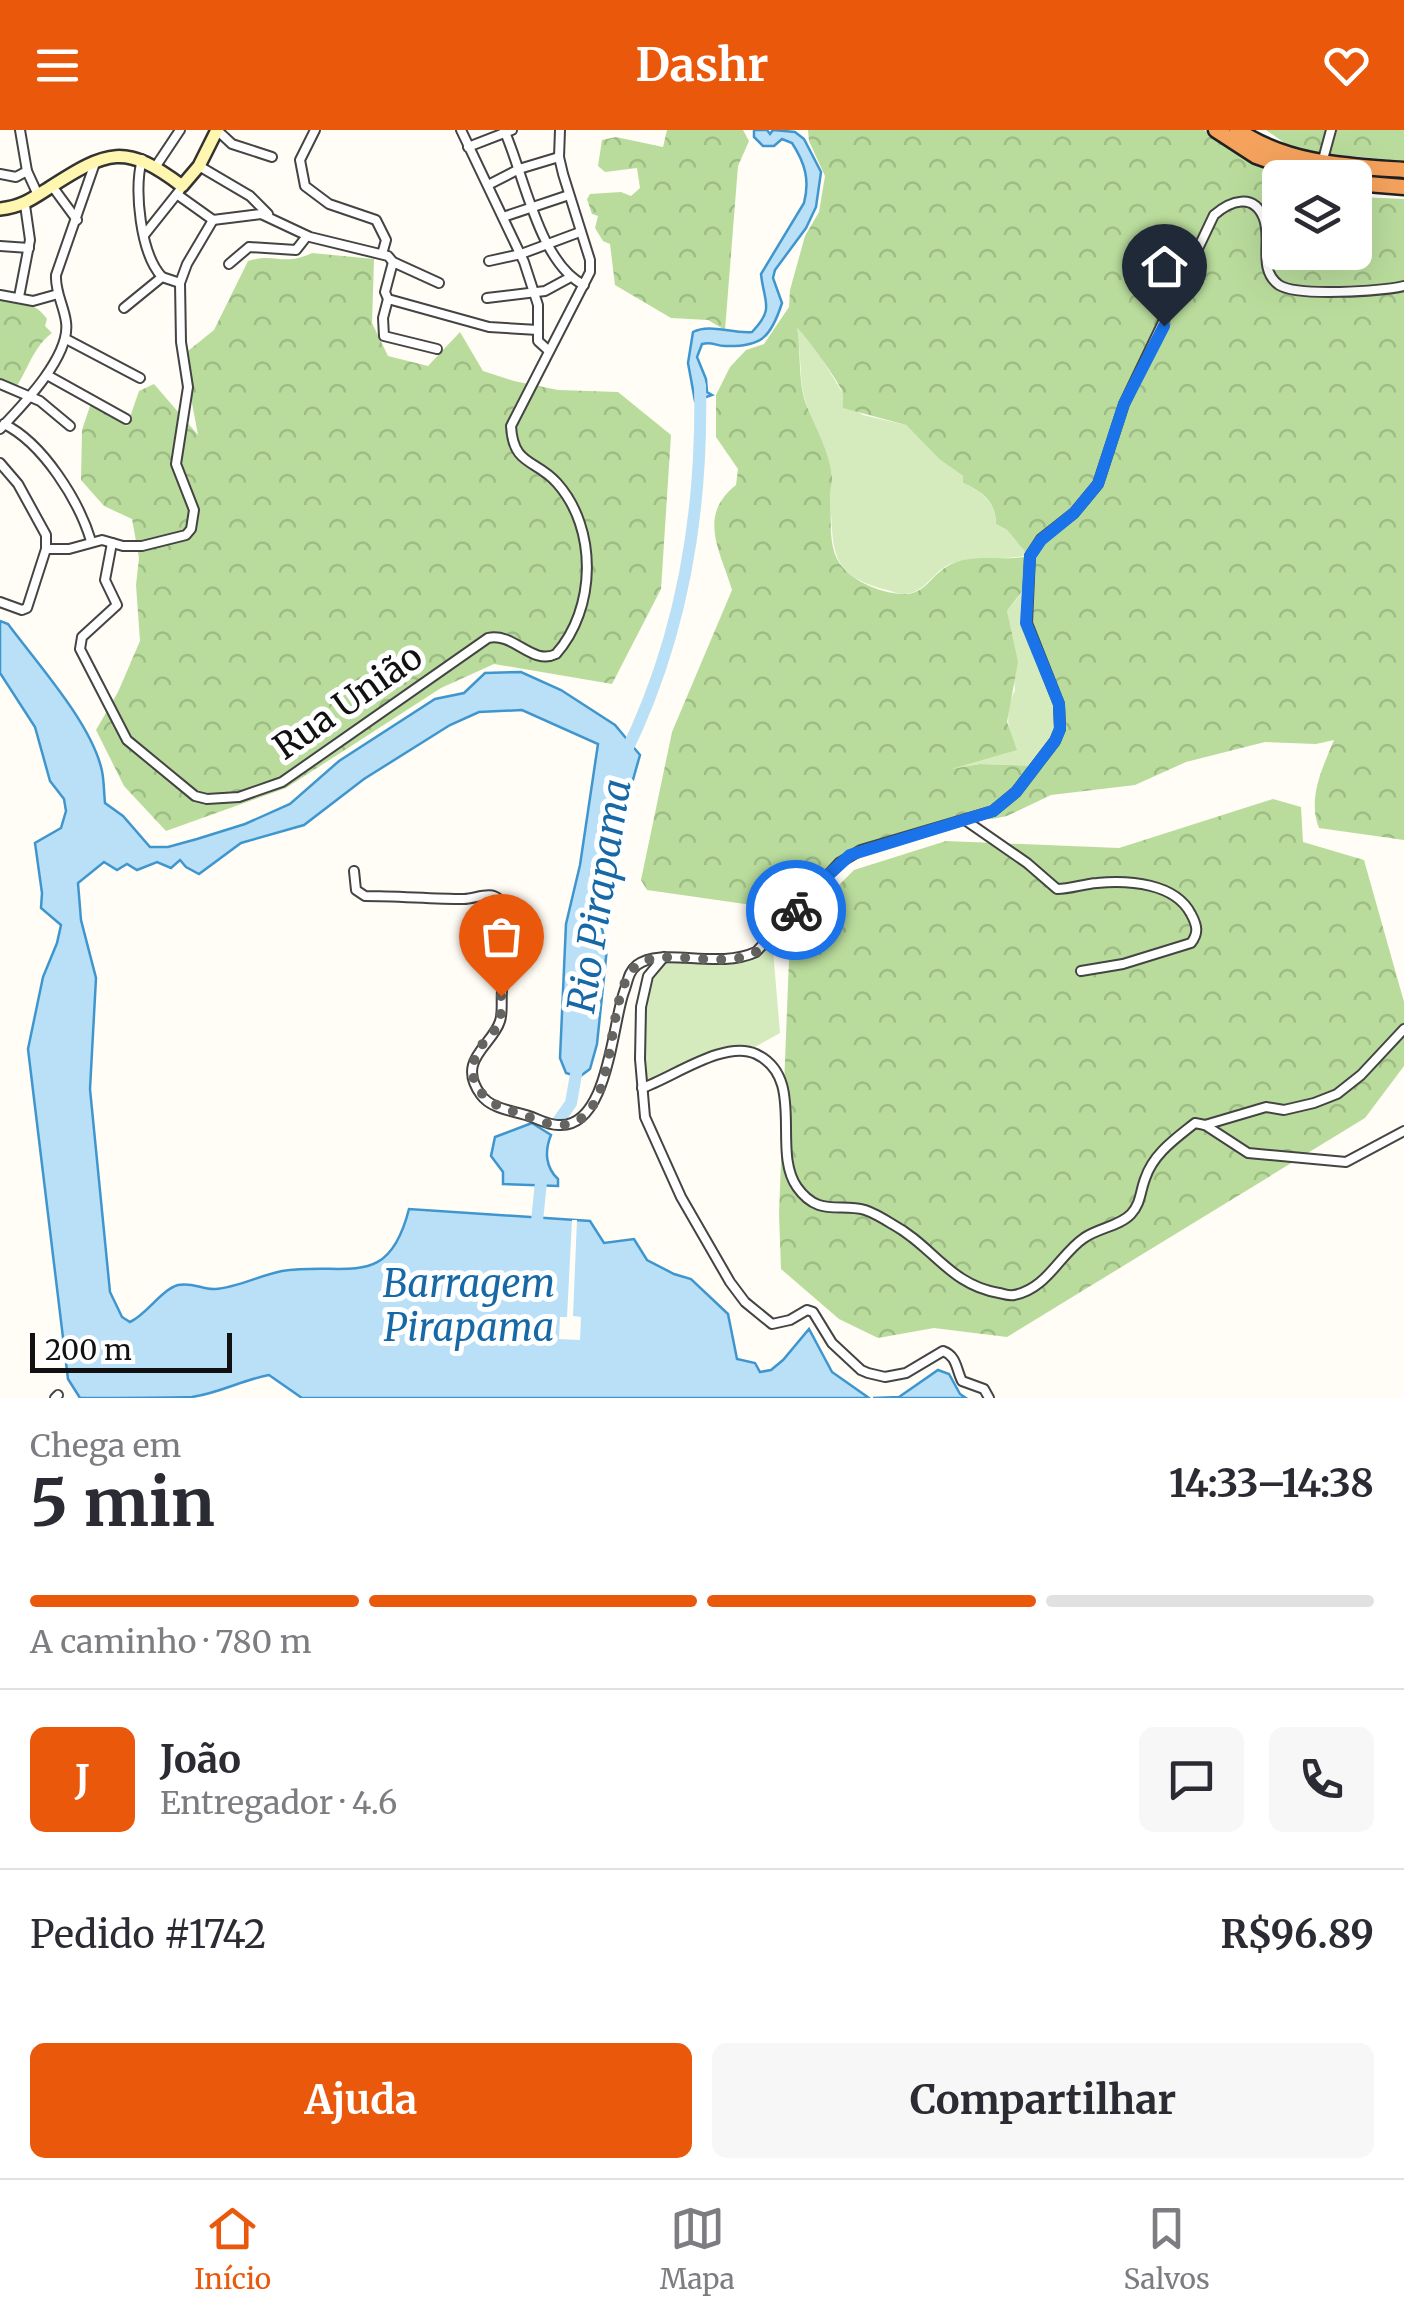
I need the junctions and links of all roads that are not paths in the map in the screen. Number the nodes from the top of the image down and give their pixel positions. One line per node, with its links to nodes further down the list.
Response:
1 (20, 130): 24 (street)
2 (180, 130): 19 (street)
3 (217, 130): 13 (street); 20 (street)
4 (315, 130): 46 (street)
5 (461, 130): 11 (street)
6 (560, 130): 12 (street)
7 (1216, 130): 15 (highway)
8 (1238, 130): 16 (highway)
9 (1330, 130): 17 (street)
10 (507, 131): 11 (street); 21 (street)
11 (468, 146): 27 (street)
12 (559, 156): 21 (street); 31 (street)
13 (272, 157)
14 (142, 159): 18 (street); 19 (street); 41 (street)
15 (1274, 160)
16 (1297, 160)
17 (1322, 160)
18 (95, 163): 28 (street); 38 (street)
19 (156, 166): 30 (street)
20 (199, 166): 30 (street); 37 (street)
21 (519, 169): 27 (street); 34 (street)
22 (1372, 170): 23 (highway)
23 (1404, 170)
24 (27, 171): 25 (street); 32 (street)
25 (0, 174)
26 (1372, 183): 29 (highway)
27 (488, 185): 36 (street)
28 (52, 186): 32 (street); 38 (street)
29 (1404, 186)
30 (180, 191): 39 (street); 41 (street)
31 (569, 195): 34 (street); 40 (street)
32 (38, 196): 33 (street)
33 (24, 205): 35 (street); 45 (street)
34 (534, 207): 36 (street); 43 (street)
35 (0, 209)
36 (503, 217): 47 (street)
37 (271, 218): 39 (street); 42 (street)
38 (77, 220): 58 (street)
39 (213, 220): 53 (street)
40 (580, 232): 43 (street); 55 (street)
41 (145, 235): 51 (street)
42 (308, 236): 46 (street); 50 (street)
43 (548, 243): 47 (street); 52 (street)
44 (0, 246): 45 (street)
45 (29, 248): 60 (street)
46 (382, 254): 49 (street)
47 (520, 254): 48 (street); 57 (street)
48 (489, 260)
49 (393, 262): 54 (street); 62 (street)
50 (229, 264)
51 (162, 277): 53 (street); 63 (street)
52 (569, 278): 55 (street); 57 (street)
53 (180, 283): 79 (street)
54 (440, 283)
55 (584, 285): 67 (street)
56 (1404, 286): 82 (street)
57 (535, 293): 61 (street); 64 (street)
58 (58, 294): 60 (street); 65 (street)
59 (0, 295): 60 (street)
60 (18, 297)
61 (487, 298)
62 (388, 299): 64 (street); 66 (street)
63 (124, 308)
64 (538, 330): 67 (street)
65 (66, 339): 68 (street); 69 (street)
66 (437, 349)
67 (549, 351): 79 (street, Rua União)
68 (47, 375): 71 (street); 72 (street)
69 (140, 378)
70 (0, 384): 71 (street)
71 (28, 396): 73 (street); 74 (street)
72 (126, 419)
73 (1, 425): 78 (street)
74 (70, 426)
75 (0, 463): 76 (street)
76 (12, 476): 77 (street); 80 (street)
77 (0, 482)
78 (91, 541): 79 (street); 80 (street)
79 (112, 543)
80 (46, 549): 81 (street)
81 (0, 602)
82 (964, 820): 84 (street); 85 (street)
83 (354, 870): 84 (street)
84 (664, 957): 87 (street)
85 (1081, 971)
86 (1404, 1030): 88 (street)
87 (642, 1088): 88 (street); 90 (street)
88 (1206, 1125): 89 (street)
89 (1404, 1131)
90 (989, 1398)

